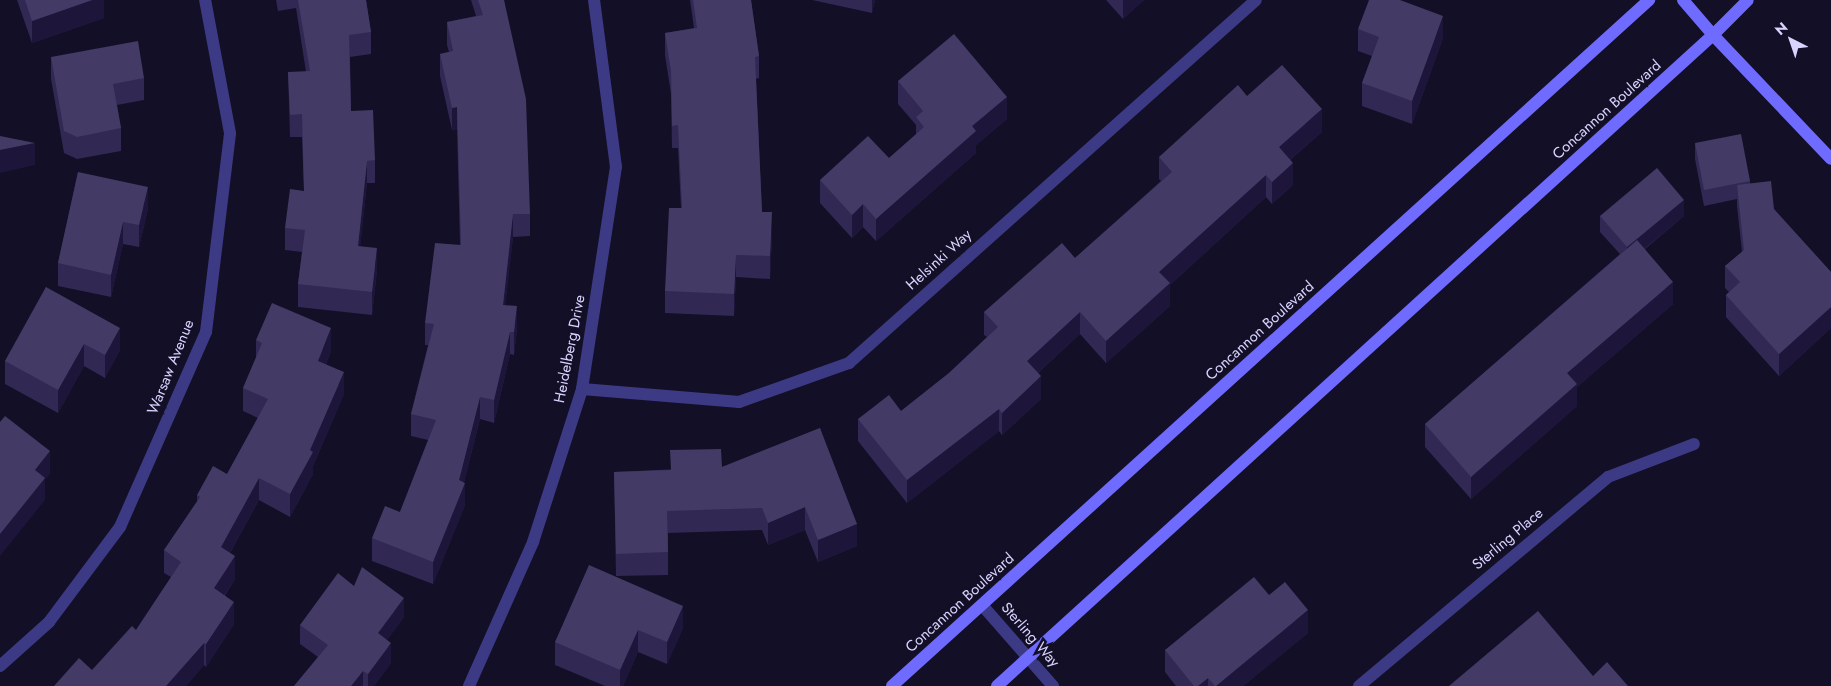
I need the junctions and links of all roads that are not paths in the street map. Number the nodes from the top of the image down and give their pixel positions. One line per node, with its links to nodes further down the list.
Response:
1 (205, 0): 13 (street, Warsaw Avenue)
2 (594, 0): 9 (street, Heidelberg Drive)
3 (1256, 0): 9 (street, Helsinki Way)
4 (1649, 0): 11 (main road, Concannon Boulevard)
5 (1683, 0): 7 (main road)
6 (1748, 0): 7 (main road, Concannon Boulevard)
7 (1713, 35): 8 (main road); 12 (main road, Concannon Boulevard)
8 (1831, 159)
9 (582, 389): 14 (street, Heidelberg Drive)
10 (1694, 444): 18 (street, Sterling Place)
11 (982, 605): 12 (street, Sterling Way); 15 (main road, Concannon Boulevard)
12 (1028, 659): 16 (main road, Concannon Boulevard); 17 (street, Sterling Way)
13 (0, 666)
14 (470, 686)
15 (892, 686)
16 (997, 686)
17 (1053, 686)
18 (1360, 686)

